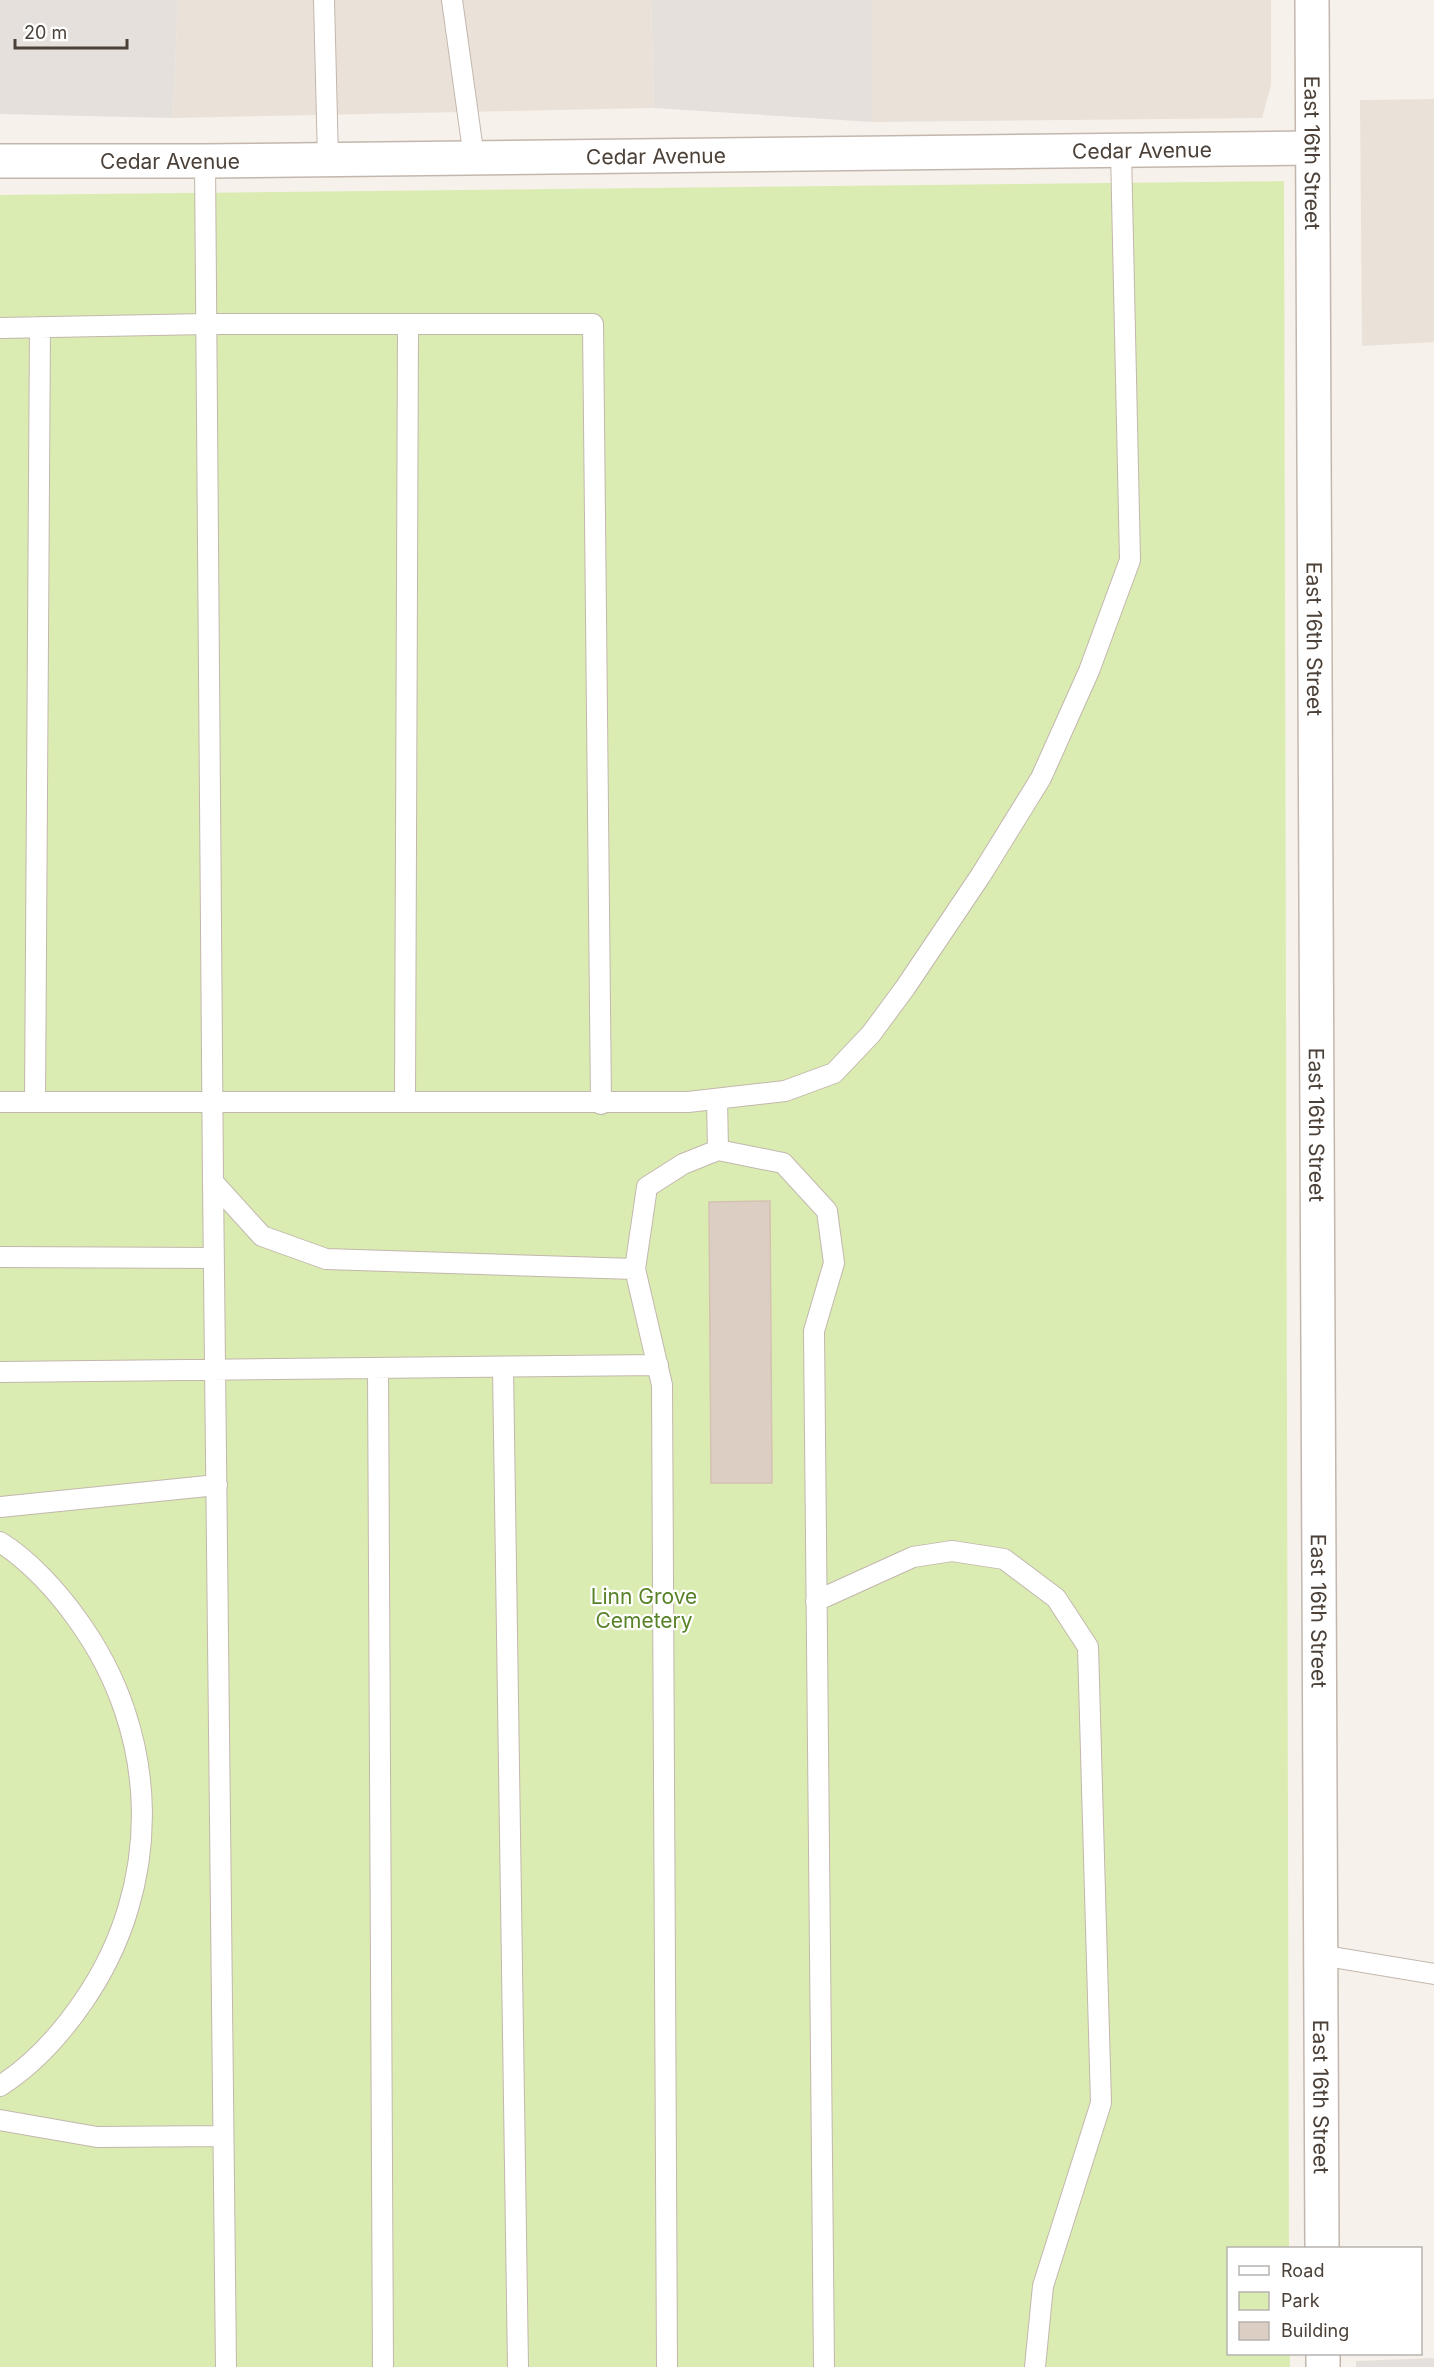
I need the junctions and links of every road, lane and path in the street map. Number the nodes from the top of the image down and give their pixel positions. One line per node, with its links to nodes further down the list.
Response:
1 (324, 0): 7 (lane)
2 (452, 0): 6 (lane)
3 (1312, 0): 4 (street, East 16th Street)
4 (1312, 148): 5 (street, Cedar Avenue); 34 (street, East 16th Street)
5 (1121, 151): 6 (street, Cedar Avenue); 14 (lane)
6 (474, 158): 7 (street, Cedar Avenue)
7 (328, 160): 9 (street, Cedar Avenue)
8 (0, 161): 9 (street, Cedar Avenue)
9 (205, 161): 10 (lane)
10 (207, 324): 11 (lane); 12 (lane); 15 (lane)
11 (408, 324): 18 (lane); 19 (lane)
12 (40, 327): 13 (lane); 17 (lane)
13 (0, 328)
14 (717, 1099): 19 (lane); 20 (lane)
15 (212, 1101): 17 (lane); 18 (lane); 21 (lane)
16 (0, 1102): 17 (lane)
17 (35, 1102)
18 (405, 1102): 19 (lane)
19 (601, 1104)
20 (718, 1150): 24 (lane); 33 (lane)
21 (213, 1182): 23 (lane); 24 (lane)
22 (0, 1257): 23 (lane)
23 (213, 1257): 28 (lane)
24 (636, 1269): 25 (lane)
25 (658, 1365): 26 (lane); 43 (lane)
26 (502, 1367): 27 (lane); 42 (lane)
27 (378, 1369): 28 (lane); 41 (lane)
28 (215, 1371): 29 (lane); 30 (lane)
29 (0, 1372)
30 (217, 1485): 31 (lane); 38 (lane)
31 (0, 1507)
32 (0, 1542): 36 (lane)
33 (816, 1601): 44 (lane); 45 (lane)
34 (1320, 1954): 35 (lane); 39 (street, East 16th Street)
35 (1434, 1974)
36 (0, 2086)
37 (0, 2120): 38 (lane)
38 (224, 2136): 40 (lane)
39 (1322, 2247)
40 (226, 2367)
41 (383, 2367)
42 (518, 2367)
43 (667, 2367)
44 (824, 2367)
45 (1035, 2367)

